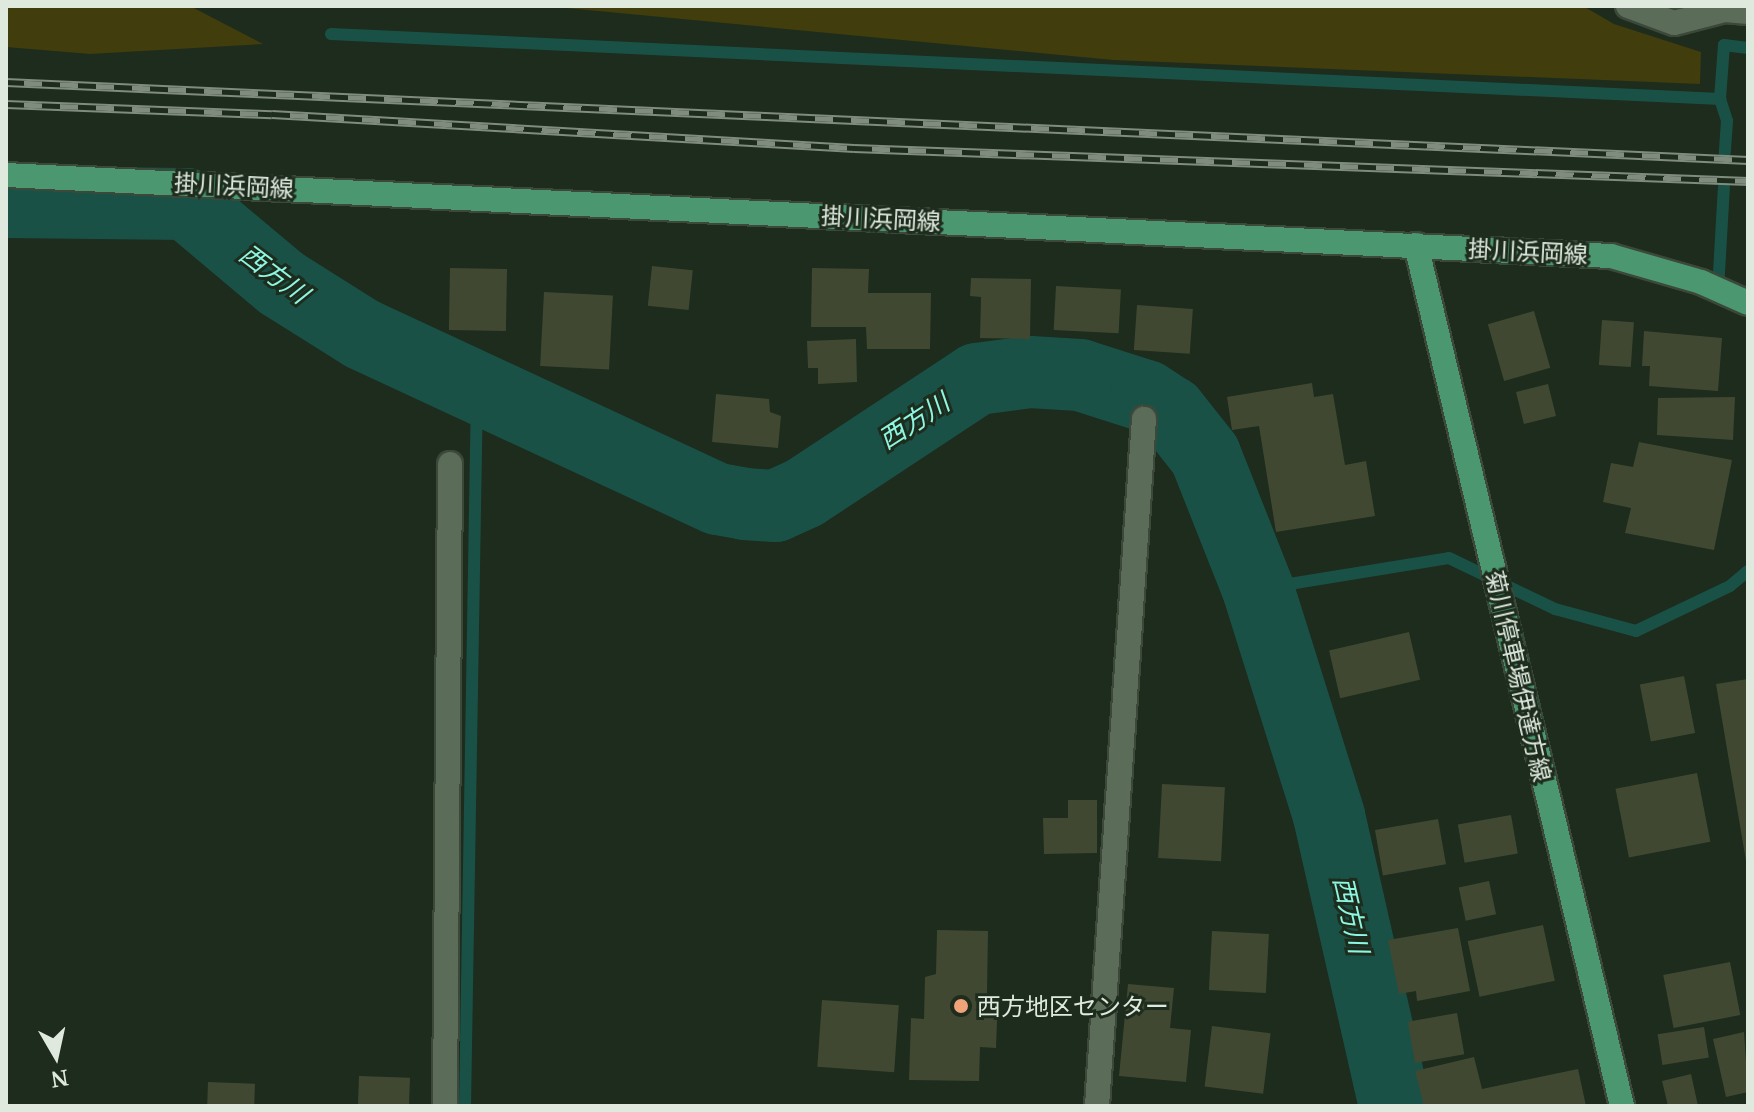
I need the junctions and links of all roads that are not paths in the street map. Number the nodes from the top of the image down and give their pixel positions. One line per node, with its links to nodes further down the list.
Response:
1 (1628, 6): 2 (street)
2 (1748, 12)
3 (6, 175): 4 (main road, 掛川浜岡線)
4 (1416, 245): 5 (main road, 掛川浜岡線); 10 (main road, 菊川停車場伊達方線)
5 (1748, 303)
6 (1144, 419): 9 (street)
7 (450, 464): 8 (street)
8 (445, 1106)
9 (1097, 1106)
10 (1622, 1106)

